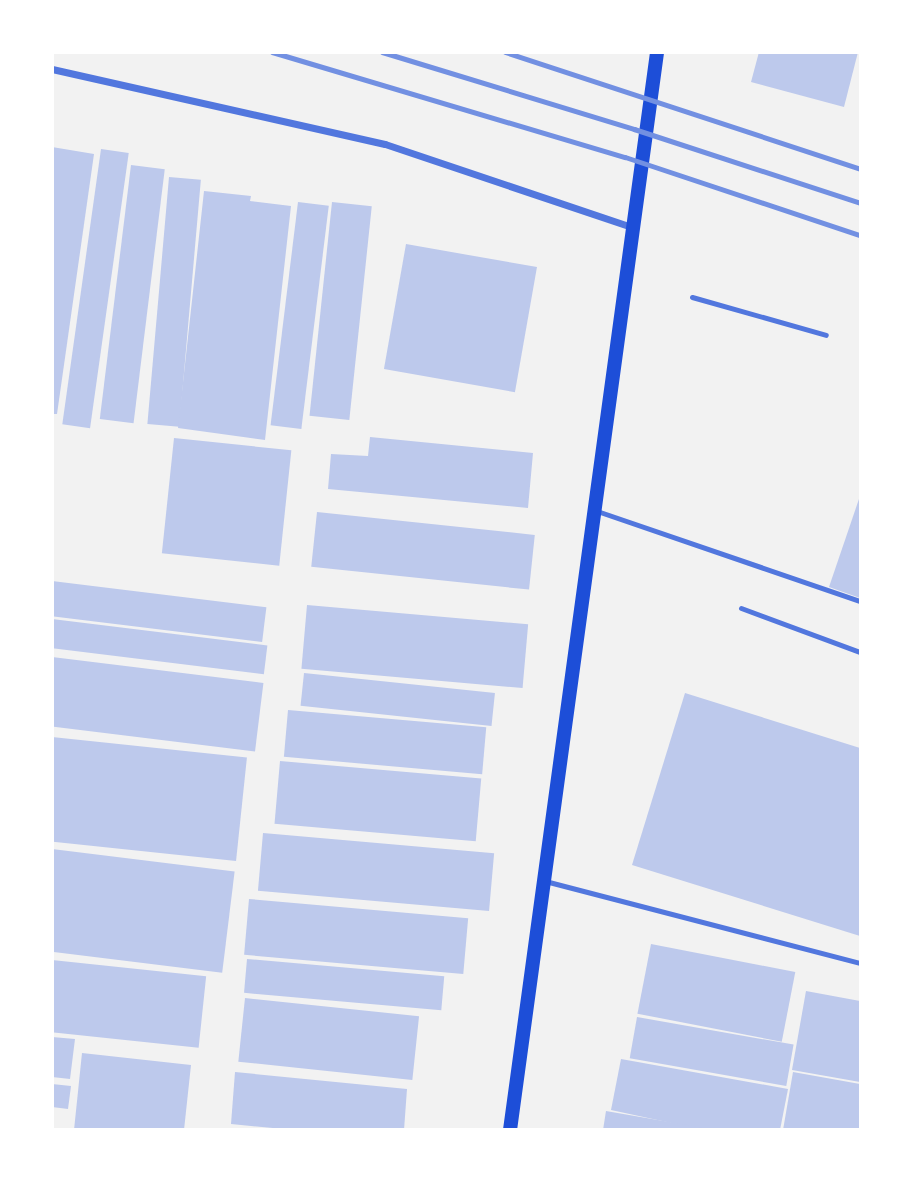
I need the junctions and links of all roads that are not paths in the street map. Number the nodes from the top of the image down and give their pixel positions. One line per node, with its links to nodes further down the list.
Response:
1 (657, 52): 3 (main road)
2 (52, 69): 3 (street)
3 (632, 227): 6 (main road)
4 (692, 297): 5 (lane)
5 (827, 335)
6 (594, 510): 7 (lane); 10 (main road)
7 (860, 601)
8 (741, 608): 9 (lane)
9 (860, 652)
10 (544, 881): 11 (lane); 12 (main road)
11 (860, 964)
12 (510, 1129)

